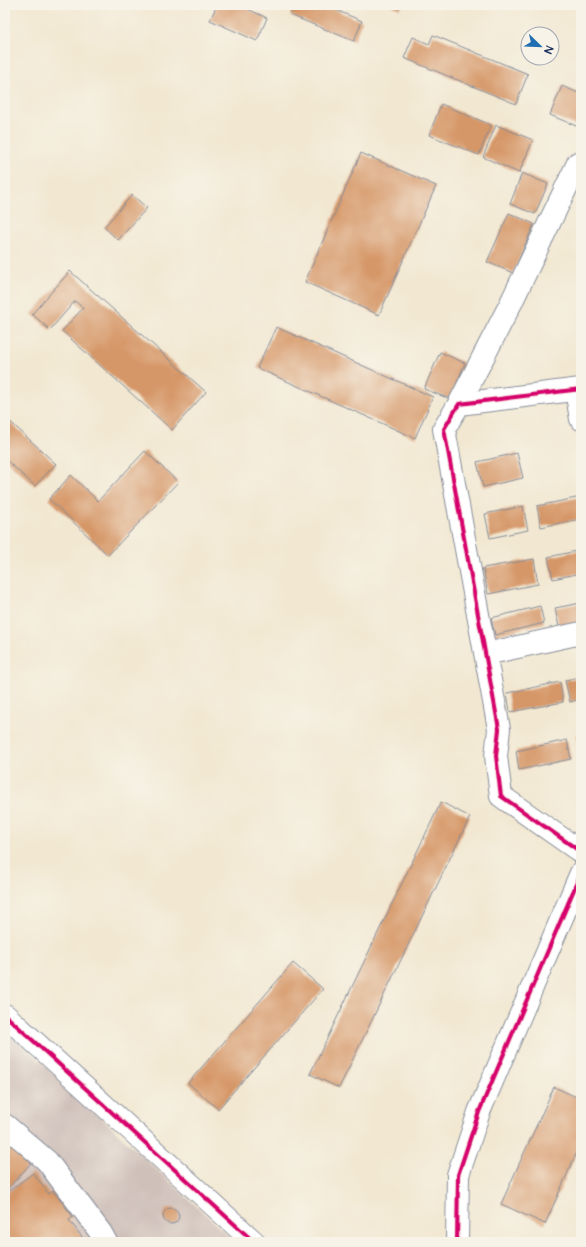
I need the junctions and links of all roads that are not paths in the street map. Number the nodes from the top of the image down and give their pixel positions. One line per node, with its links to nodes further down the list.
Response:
1 (581, 162): 3 (street)
2 (578, 390): 3 (street); 4 (street)
3 (459, 404): 6 (street)
4 (581, 419)
5 (581, 633): 6 (street)
6 (486, 654): 7 (street)
7 (581, 852)
8 (581, 873): 13 (street)
9 (5, 1015): 12 (street)
10 (5, 1126): 11 (street)
11 (106, 1242)
12 (254, 1242)
13 (456, 1242)

